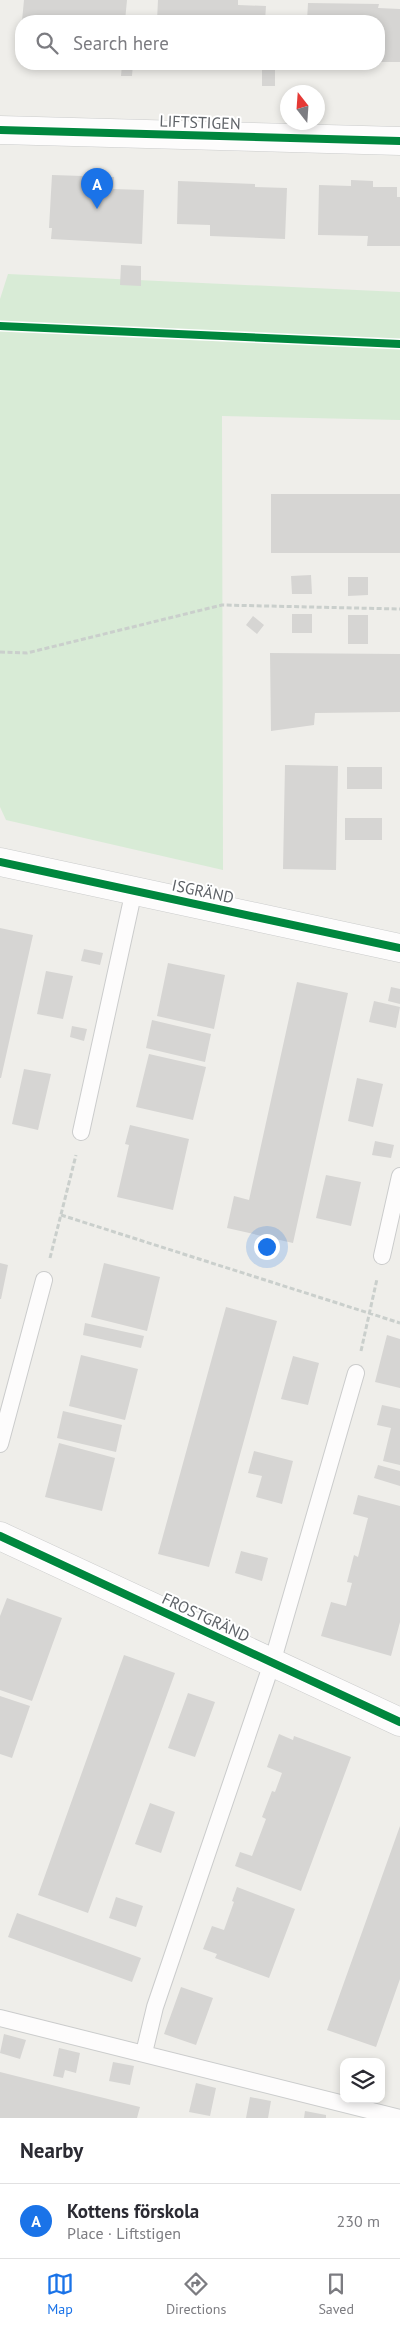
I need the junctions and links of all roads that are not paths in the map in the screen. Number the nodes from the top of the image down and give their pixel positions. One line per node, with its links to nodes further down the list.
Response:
1 (0, 130): 2 (street, LIFTSTIGEN)
2 (400, 141)
3 (0, 862): 4 (street, ISGRÄND)
4 (134, 890): 5 (street, ISGRÄND); 6 (lane)
5 (400, 948)
6 (81, 1132)
7 (400, 1176): 8 (lane)
8 (382, 1256)
9 (44, 1280): 11 (lane)
10 (356, 1373): 13 (lane)
11 (0, 1444)
12 (0, 1536): 13 (street, FROSTGRÄND)
13 (272, 1663): 14 (street, FROSTGRÄND); 16 (lane)
14 (400, 1722)
15 (0, 2018): 16 (lane)
16 (144, 2053): 17 (lane)
17 (400, 2118)

